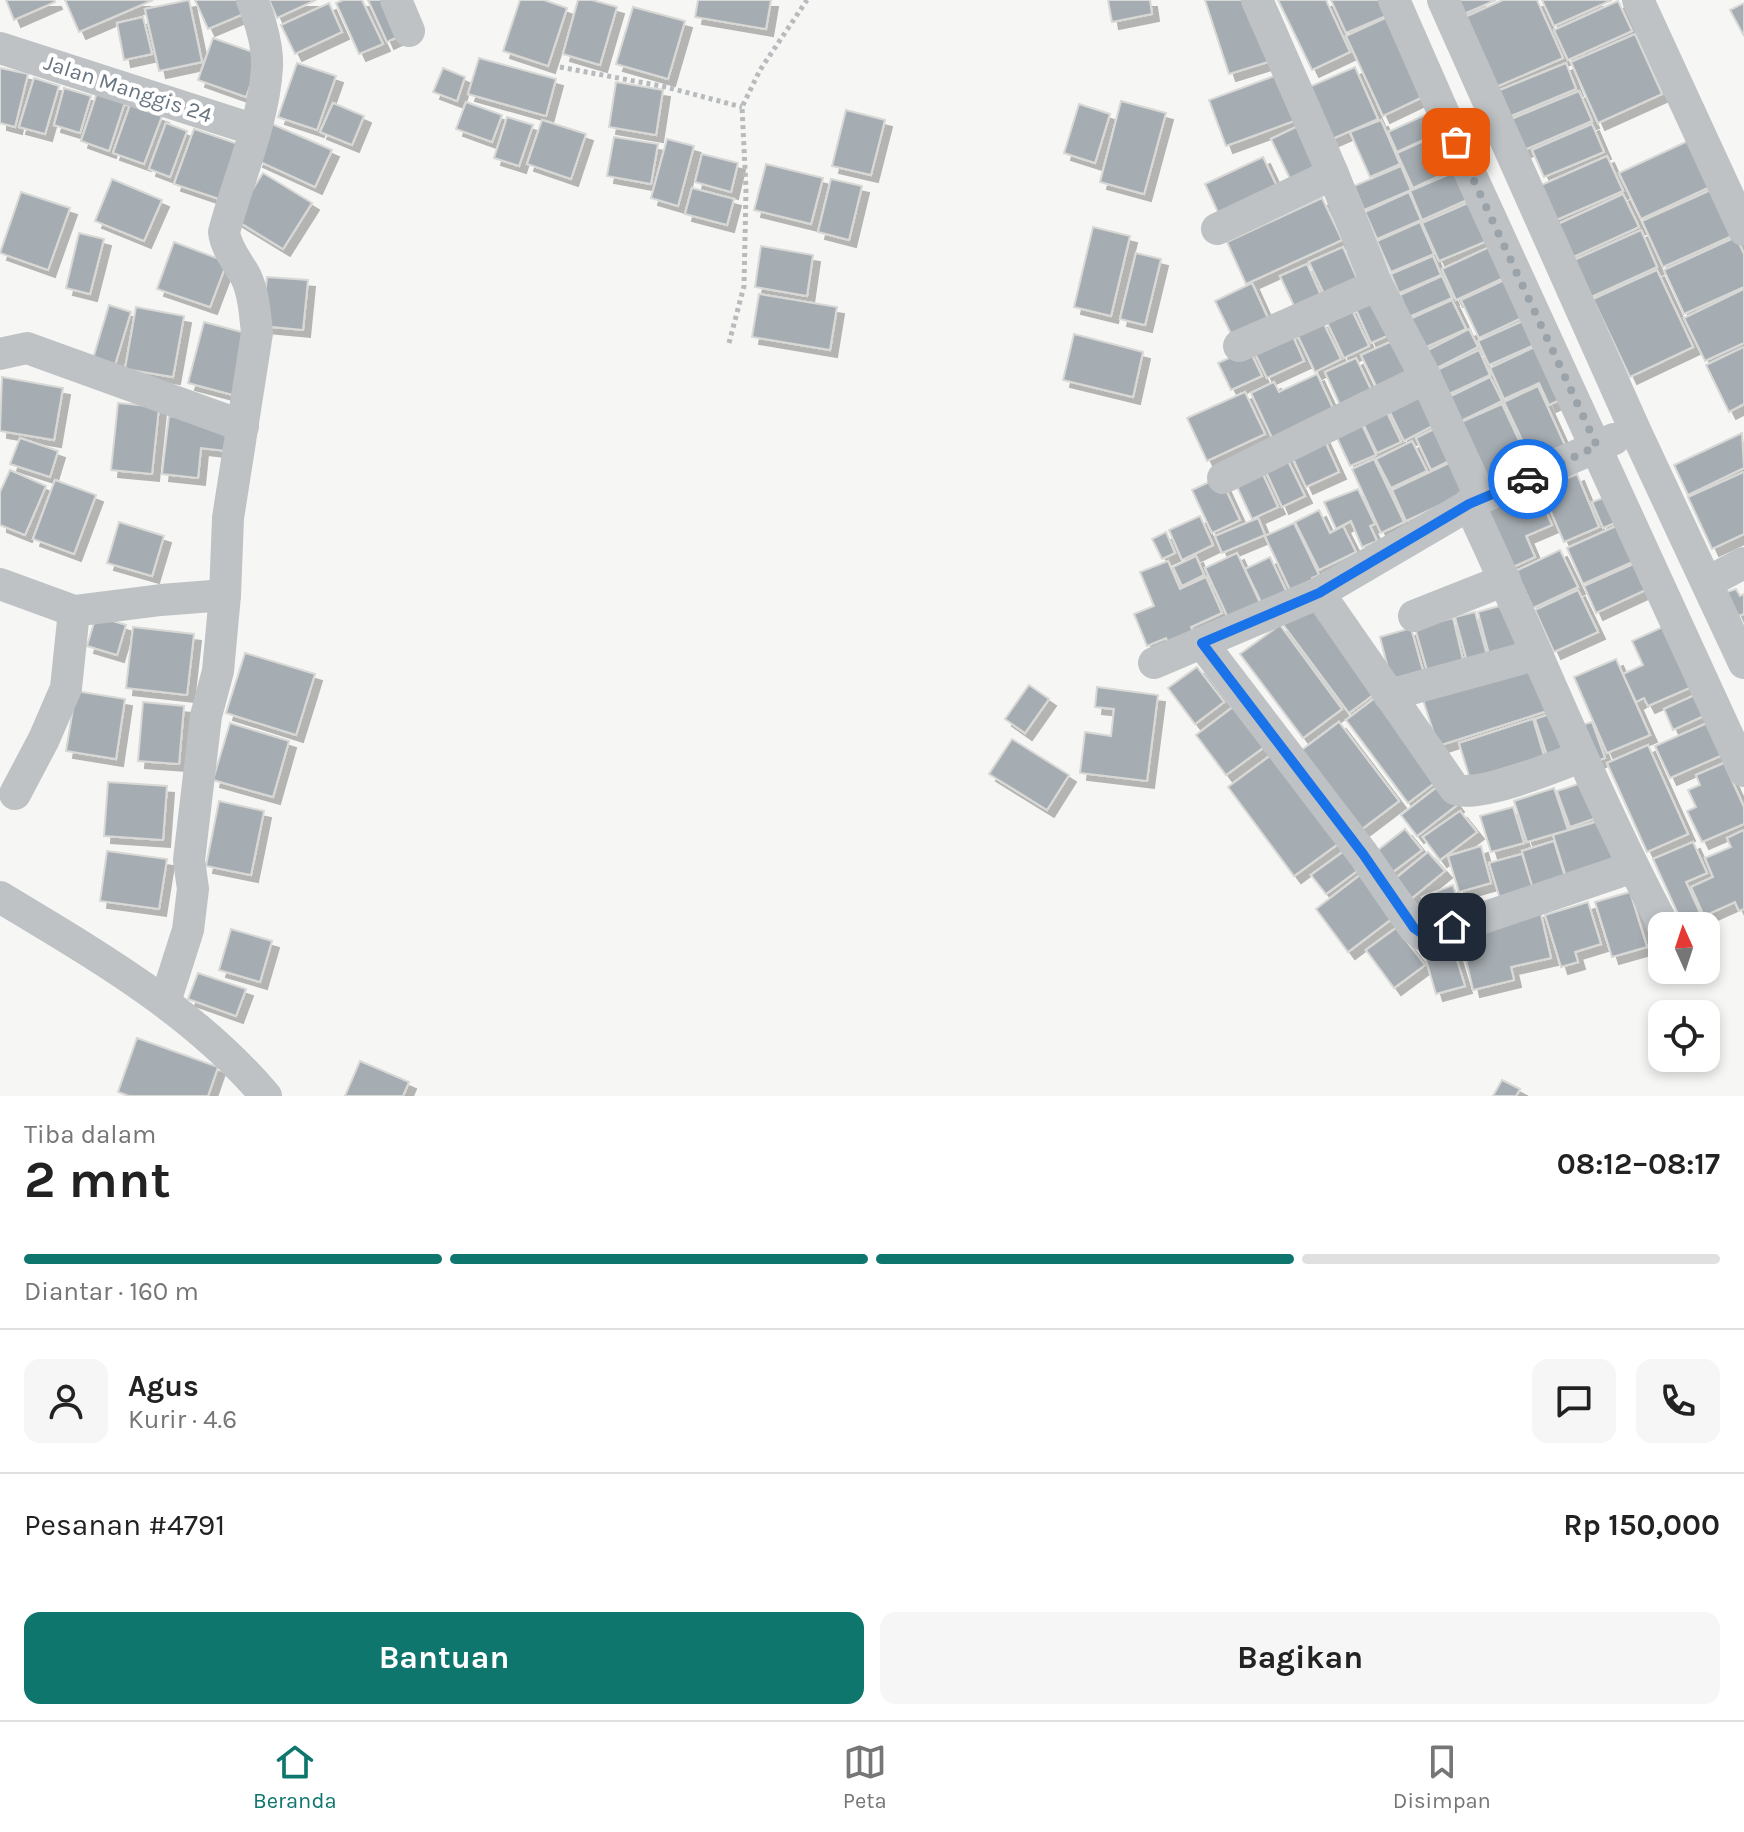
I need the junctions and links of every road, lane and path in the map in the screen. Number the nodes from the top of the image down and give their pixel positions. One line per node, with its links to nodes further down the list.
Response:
1 (252, 0): 12 (street)
2 (396, 0): 8 (street)
3 (807, 0): 11 (path)
4 (1257, 0): 13 (street)
5 (1394, 0): 23 (street)
6 (1443, 0): 22 (street)
7 (1638, 0): 15 (street)
8 (409, 31)
9 (0, 48): 12 (street, Jalan Manggis 24)
10 (560, 67): 11 (path)
11 (742, 107): 17 (path)
12 (255, 130): 21 (street)
13 (1333, 174): 14 (street); 16 (street)
14 (1217, 229)
15 (1744, 230)
16 (1377, 285): 18 (street); 20 (street)
17 (729, 343)
18 (1239, 346)
19 (0, 354): 21 (street)
20 (1426, 378): 24 (street); 25 (street)
21 (243, 426): 31 (street)
22 (1635, 430): 23 (street); 28 (street)
23 (1597, 446): 25 (street); 40 (street)
24 (1223, 478)
25 (1475, 501): 27 (street); 30 (street)
26 (1744, 563): 28 (street)
27 (1505, 580): 33 (street); 35 (street)
28 (1708, 582): 37 (street)
29 (0, 584): 32 (street)
30 (1319, 593): 34 (street); 38 (street)
31 (225, 595): 32 (street); 45 (street)
32 (74, 611): 41 (street)
33 (1414, 616)
34 (1202, 643): 36 (street); 42 (street)
35 (1535, 655): 38 (street); 39 (street)
36 (1154, 663)
37 (1744, 663)
38 (1389, 695): 39 (street)
39 (1580, 757): 42 (street)
40 (1744, 771)
41 (15, 794)
42 (1633, 867): 44 (street)
43 (0, 897): 45 (street)
44 (1657, 912)
45 (165, 1002): 46 (street)
46 (266, 1096)

